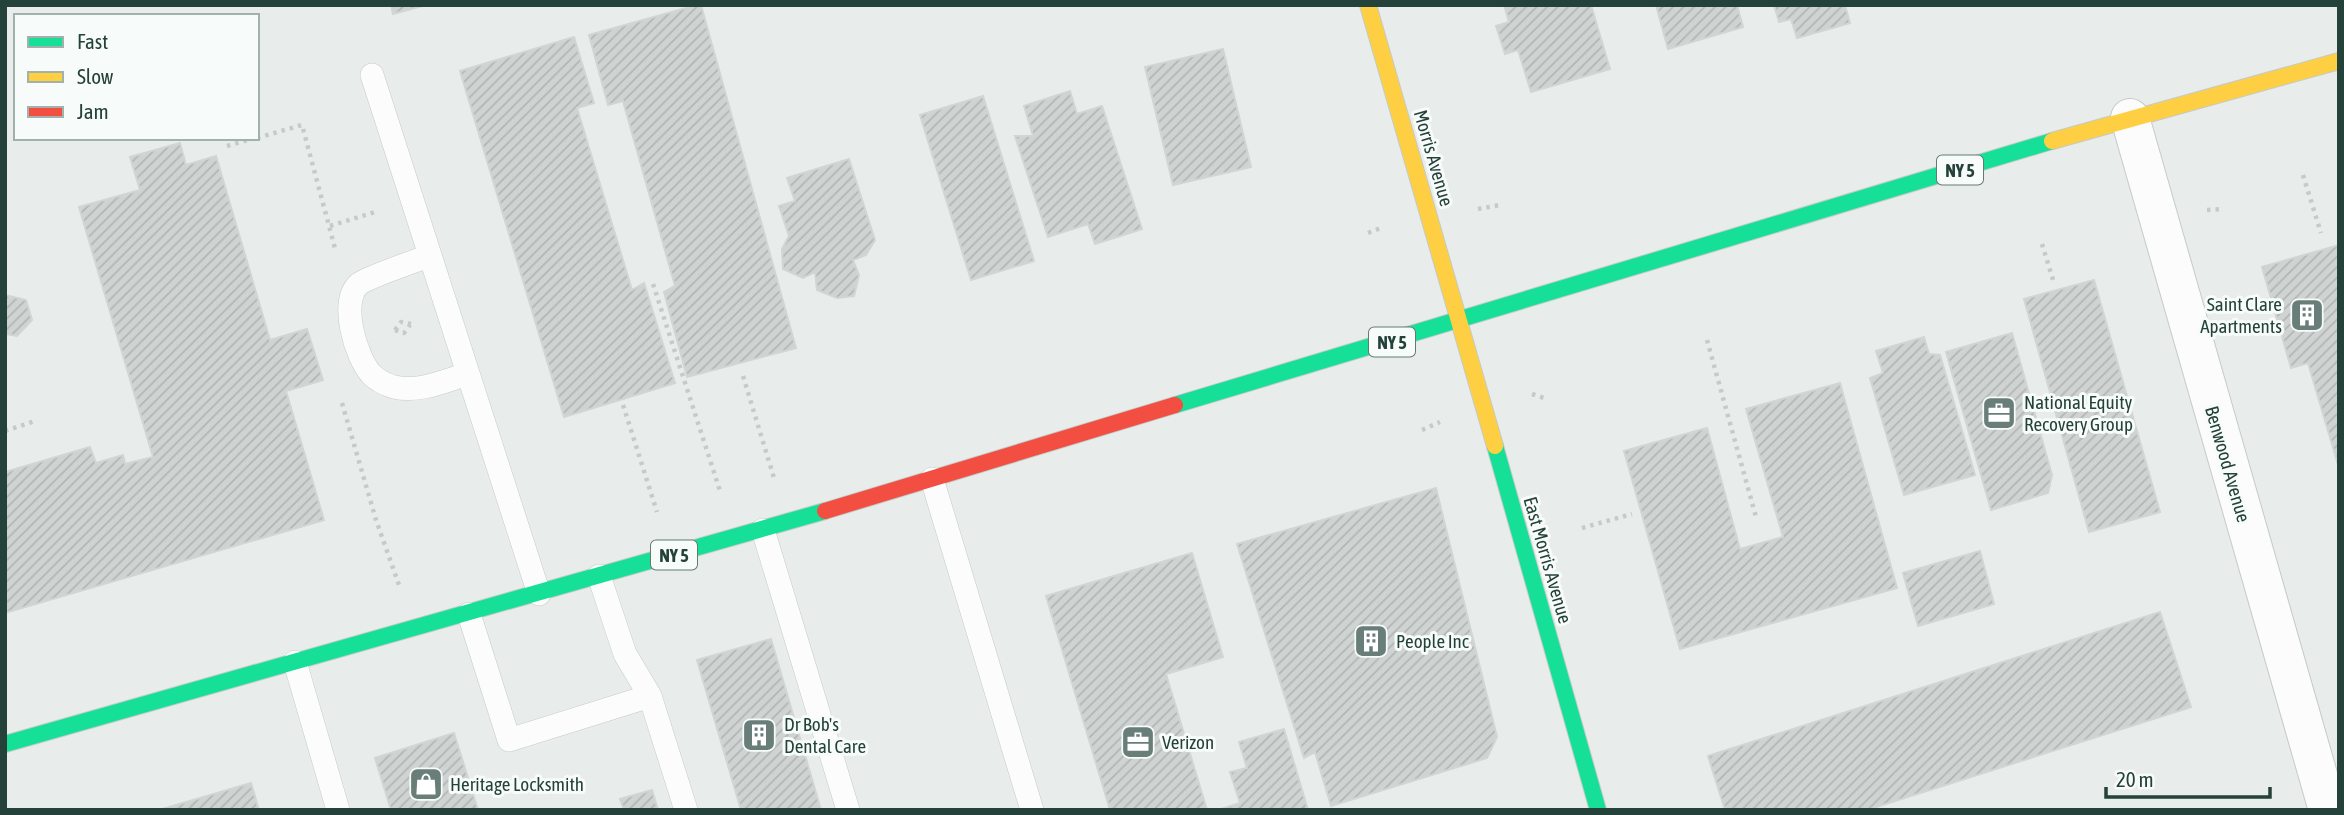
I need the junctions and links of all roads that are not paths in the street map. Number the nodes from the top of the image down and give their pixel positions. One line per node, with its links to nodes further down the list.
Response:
1 (1368, 5): 6 (main road, Morris Avenue)
2 (2339, 61): 4 (main road, NY 5)
3 (372, 75): 5 (lane)
4 (2130, 118): 6 (main road, NY 5); 21 (street, Benwood Avenue)
5 (429, 256): 7 (lane); 7 (lane)
6 (1458, 322): 8 (main road, NY 5); 20 (main road, East Morris Avenue)
7 (468, 374): 11 (lane)
8 (932, 479): 9 (main road, NY 5); 19 (lane)
9 (763, 530): 10 (main road, NY 5); 18 (lane)
10 (599, 576): 11 (main road, NY 5); 14 (lane)
11 (539, 594): 12 (main road, NY 5)
12 (469, 614): 13 (main road, NY 5); 14 (lane)
13 (295, 662): 15 (main road, NY 5); 16 (lane)
14 (650, 696): 17 (lane)
15 (5, 744)
16 (338, 810)
17 (686, 810)
18 (848, 810)
19 (1032, 810)
20 (1598, 810)
21 (2328, 810)

